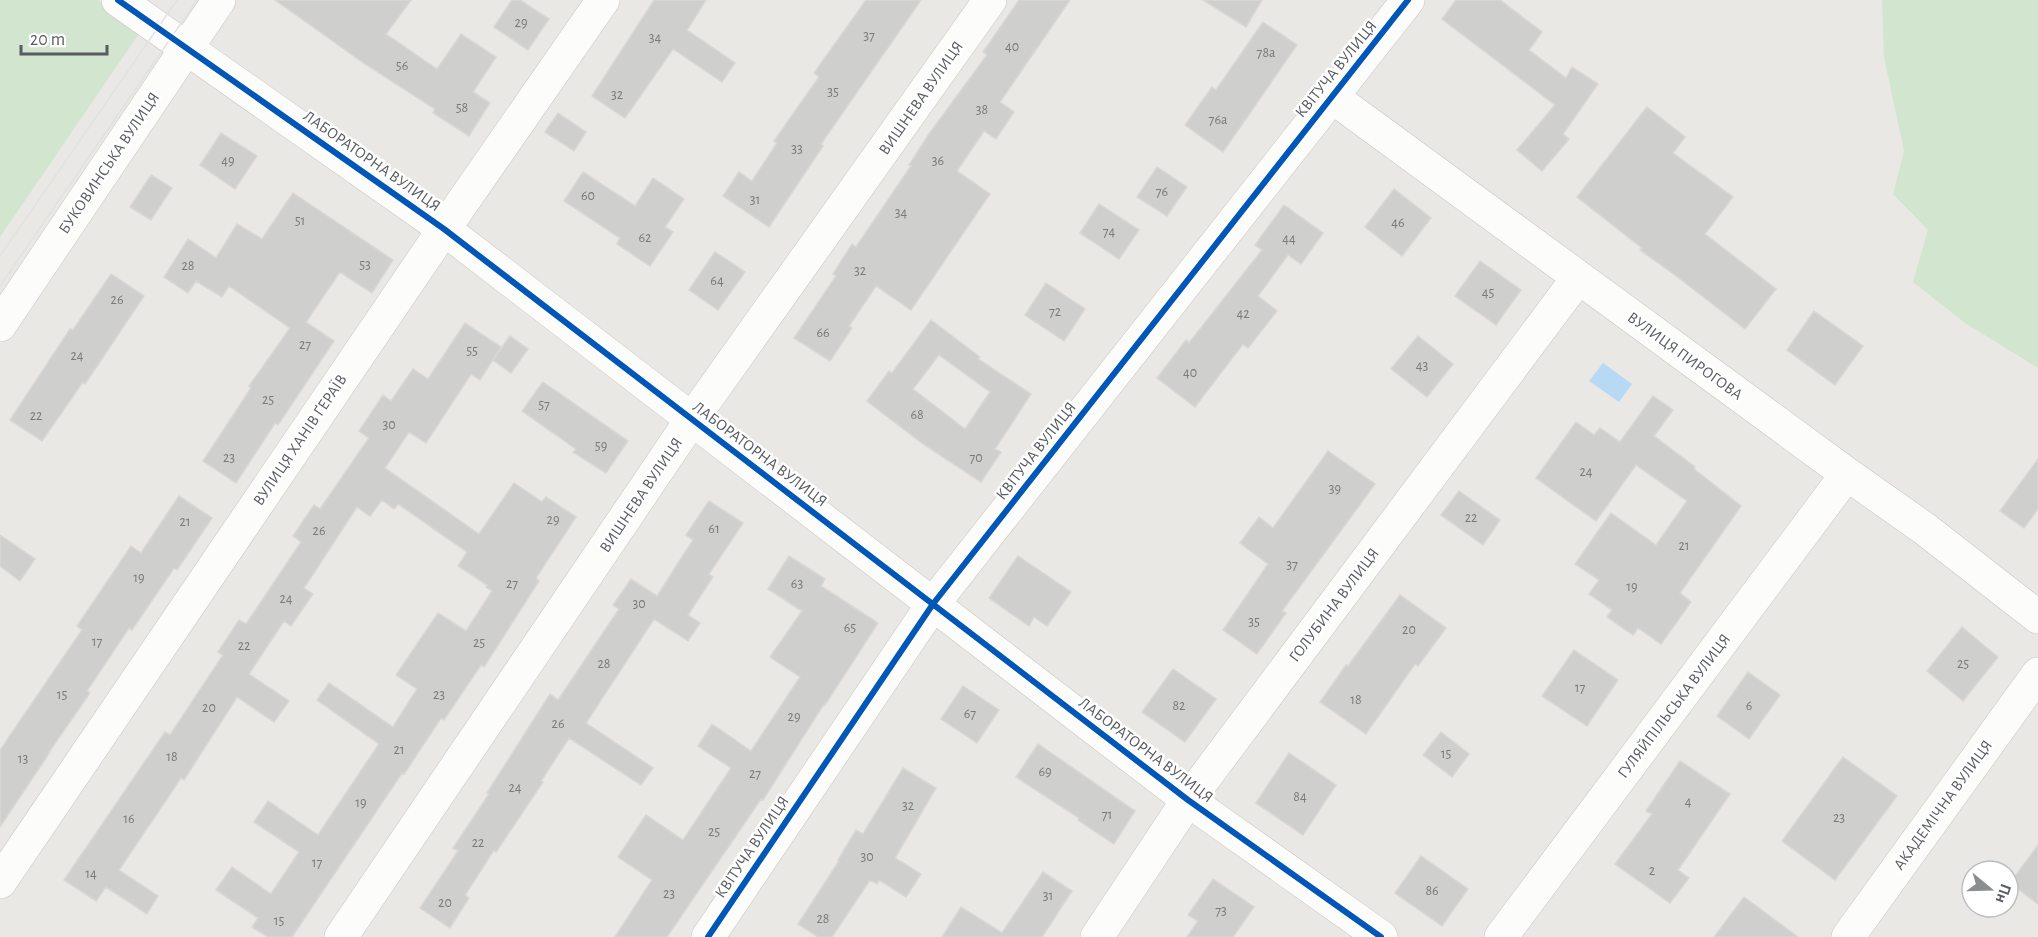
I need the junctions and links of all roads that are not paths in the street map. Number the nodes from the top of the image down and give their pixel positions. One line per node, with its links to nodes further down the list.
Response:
1 (118, 0): 6 (street, ЛАБОРАТОРНА ВУЛИЦЯ)
2 (219, 0): 6 (street, БУКОВИНСЬКА ВУЛИЦЯ)
3 (603, 0): 8 (street, ВУЛИЦЯ ХАНІВ ҐЕРАЇВ)
4 (990, 0): 11 (street, ВИШНЕВА ВУЛИЦЯ)
5 (1408, 0): 7 (street, КВІТУЧА ВУЛИЦЯ)
6 (187, 48): 8 (street, ЛАБОРАТОРНА ВУЛИЦЯ); 10 (street, БУКОВИНСЬКА ВУЛИЦЯ)
7 (1331, 96): 9 (street, ВУЛИЦЯ ПИРОГОВА); 13 (street, КВІТУЧА ВУЛИЦЯ)
8 (444, 229): 11 (street, ЛАБОРАТОРНА ВУЛИЦЯ); 17 (street, ВУЛИЦЯ ХАНІВ ҐЕРАЇВ)
9 (1578, 278): 12 (street, ВУЛИЦЯ ПИРОГОВА); 16 (street, ГОЛУБИНА ВУЛИЦЯ)
10 (0, 325)
11 (692, 419): 13 (street, ЛАБОРАТОРНА ВУЛИЦЯ); 18 (street, ВИШНЕВА ВУЛИЦЯ)
12 (1847, 474): 14 (street, ВУЛИЦЯ ПИРОГОВА); 22 (street, ГУЛЯЙПІЛЬСЬКА ВУЛИЦЯ)
13 (933, 604): 16 (street, ЛАБОРАТОРНА ВУЛИЦЯ); 19 (street, КВІТУЧА ВУЛИЦЯ)
14 (2038, 617)
15 (2038, 674): 23 (street, АКАДЕМІЧНА ВУЛИЦЯ)
16 (1188, 800): 20 (street, ГОЛУБИНА ВУЛИЦЯ); 21 (street, ЛАБОРАТОРНА ВУЛИЦЯ)
17 (0, 882)
18 (341, 937)
19 (708, 937)
20 (1097, 937)
21 (1381, 937)
22 (1501, 937)
23 (1848, 937)

